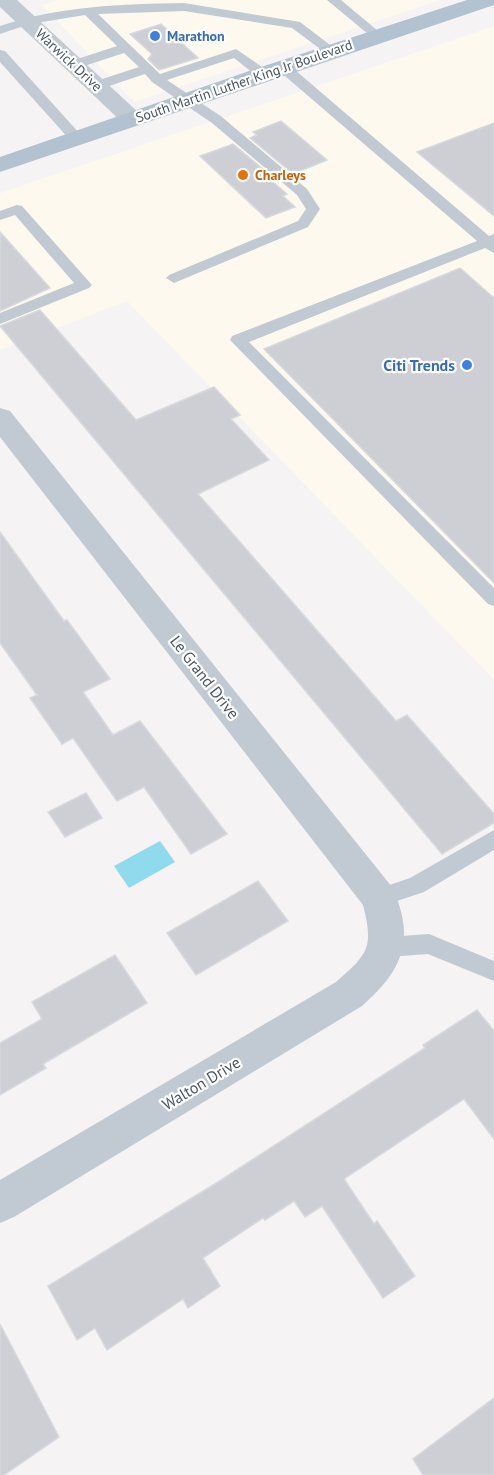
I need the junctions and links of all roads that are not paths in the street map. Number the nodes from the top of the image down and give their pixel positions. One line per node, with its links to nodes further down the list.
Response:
1 (5, 0): 5 (street, Warwick Drive)
2 (333, 0): 7 (lane)
3 (488, 0): 7 (main road, South Martin Luther King Jr Boulevard)
4 (88, 11): 5 (lane); 8 (lane); 9 (lane)
5 (27, 21): 6 (lane); 11 (street, Warwick Drive)
6 (0, 30)
7 (378, 36): 9 (main road, South Martin Luther King Jr Boulevard)
8 (125, 48): 11 (lane); 12 (lane)
9 (332, 51): 13 (main road, South Martin Luther King Jr Boulevard)
10 (0, 54): 18 (lane)
11 (73, 65): 15 (street, Warwick Drive)
12 (147, 69): 14 (lane); 15 (lane)
13 (273, 71): 14 (lane); 16 (main road, South Martin Luther King Jr Boulevard); 21 (lane)
14 (157, 78): 16 (lane)
15 (95, 86): 17 (street, Warwick Drive)
16 (187, 100): 17 (main road, South Martin Luther King Jr Boulevard); 22 (lane)
17 (132, 119): 18 (main road, South Martin Luther King Jr Boulevard)
18 (76, 138): 19 (main road, South Martin Luther King Jr Boulevard)
19 (0, 165)
20 (0, 216): 23 (lane)
21 (492, 243): 25 (lane)
22 (174, 278)
23 (0, 319)
24 (0, 418): 27 (street, Le Grand Drive)
25 (494, 599)
26 (494, 839): 27 (lane)
27 (379, 898): 28 (street, Le Grand Drive)
28 (387, 947): 29 (lane); 30 (street, Walton Drive)
29 (494, 971)
30 (0, 1203)

